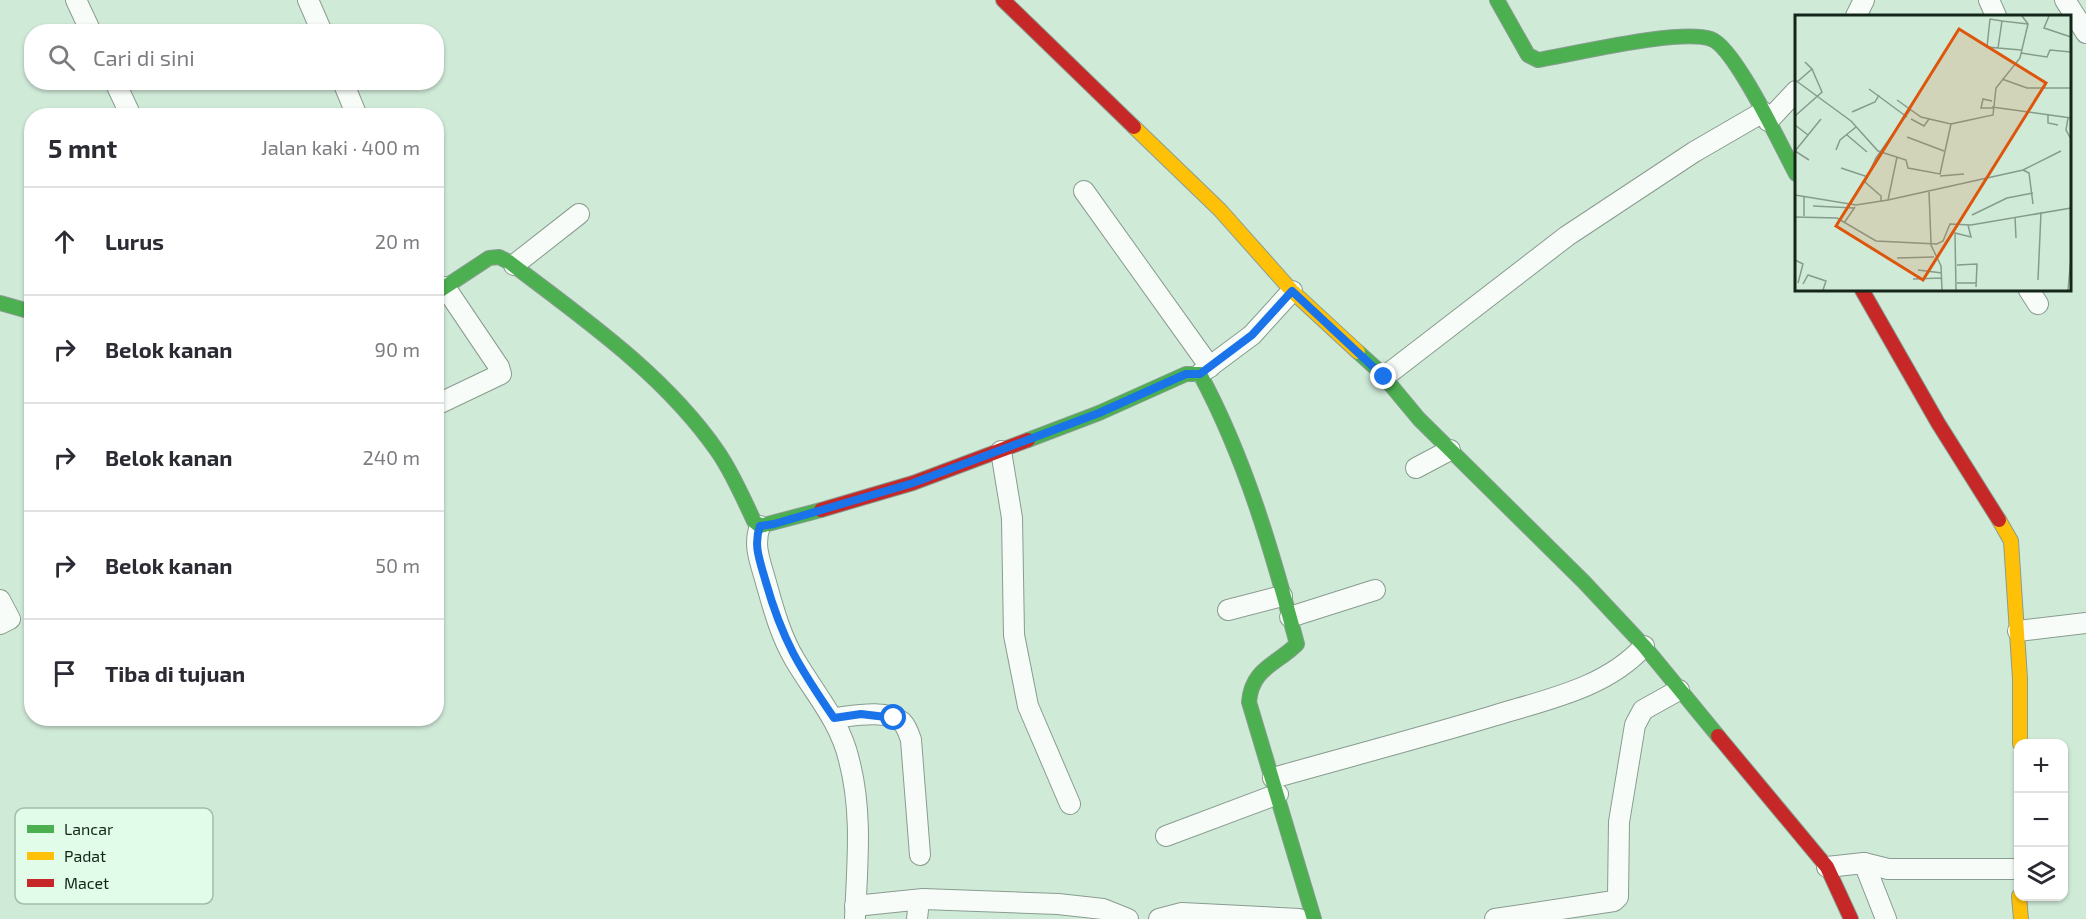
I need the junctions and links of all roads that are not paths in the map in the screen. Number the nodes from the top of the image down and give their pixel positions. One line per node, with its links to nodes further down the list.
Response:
1 (76, 0): 10 (street)
2 (308, 0): 11 (street)
3 (1003, 0): 24 (street)
4 (1497, 0): 18 (street)
5 (1864, 0): 8 (street)
6 (1989, 0): 9 (street)
7 (2065, 0): 12 (street)
8 (1856, 15)
9 (1996, 15)
10 (87, 24)
11 (318, 24)
12 (2086, 33)
13 (119, 90): 16 (street)
14 (347, 90): 17 (street)
15 (1795, 94): 18 (street)
16 (127, 108)
17 (354, 108)
18 (1766, 116): 19 (street); 30 (street)
19 (1795, 170)
20 (1084, 191): 29 (street)
21 (579, 214): 22 (street)
22 (514, 265): 23 (street); 35 (street)
23 (444, 288)
24 (1292, 291): 29 (street); 30 (street)
25 (1863, 291): 43 (street)
26 (444, 294): 31 (street)
27 (0, 303): 28 (street)
28 (24, 310)
29 (1205, 371): 33 (street); 37 (street)
30 (1384, 377): 32 (street)
31 (444, 402)
32 (1450, 450): 34 (street); 44 (street)
33 (1001, 451): 35 (street); 49 (street)
34 (1416, 468)
35 (759, 529): 46 (street)
36 (1375, 590): 40 (street)
37 (1282, 596): 39 (street); 40 (street)
38 (0, 600): 42 (street)
39 (1228, 610)
40 (1290, 617): 48 (street)
41 (2086, 623): 43 (street)
42 (0, 624)
43 (2018, 631): 47 (street)
44 (1644, 646): 45 (street); 48 (street)
45 (1679, 690): 53 (street); 58 (street)
46 (830, 712): 51 (street); 57 (street)
47 (2020, 739)
48 (1276, 786): 50 (street); 62 (street)
49 (1070, 804)
50 (1166, 836)
51 (920, 855)
52 (1864, 863): 53 (street); 54 (street); 65 (street)
53 (1827, 867): 64 (street)
54 (2014, 869)
55 (2019, 901): 66 (street)
56 (918, 910): 57 (street); 59 (street)
57 (855, 913)
58 (1563, 914): 63 (street)
59 (1128, 919)
60 (1159, 919): 61 (street)
61 (1299, 919)
62 (1314, 919)
63 (1495, 919)
64 (1851, 919)
65 (1886, 919)
66 (2020, 919)

